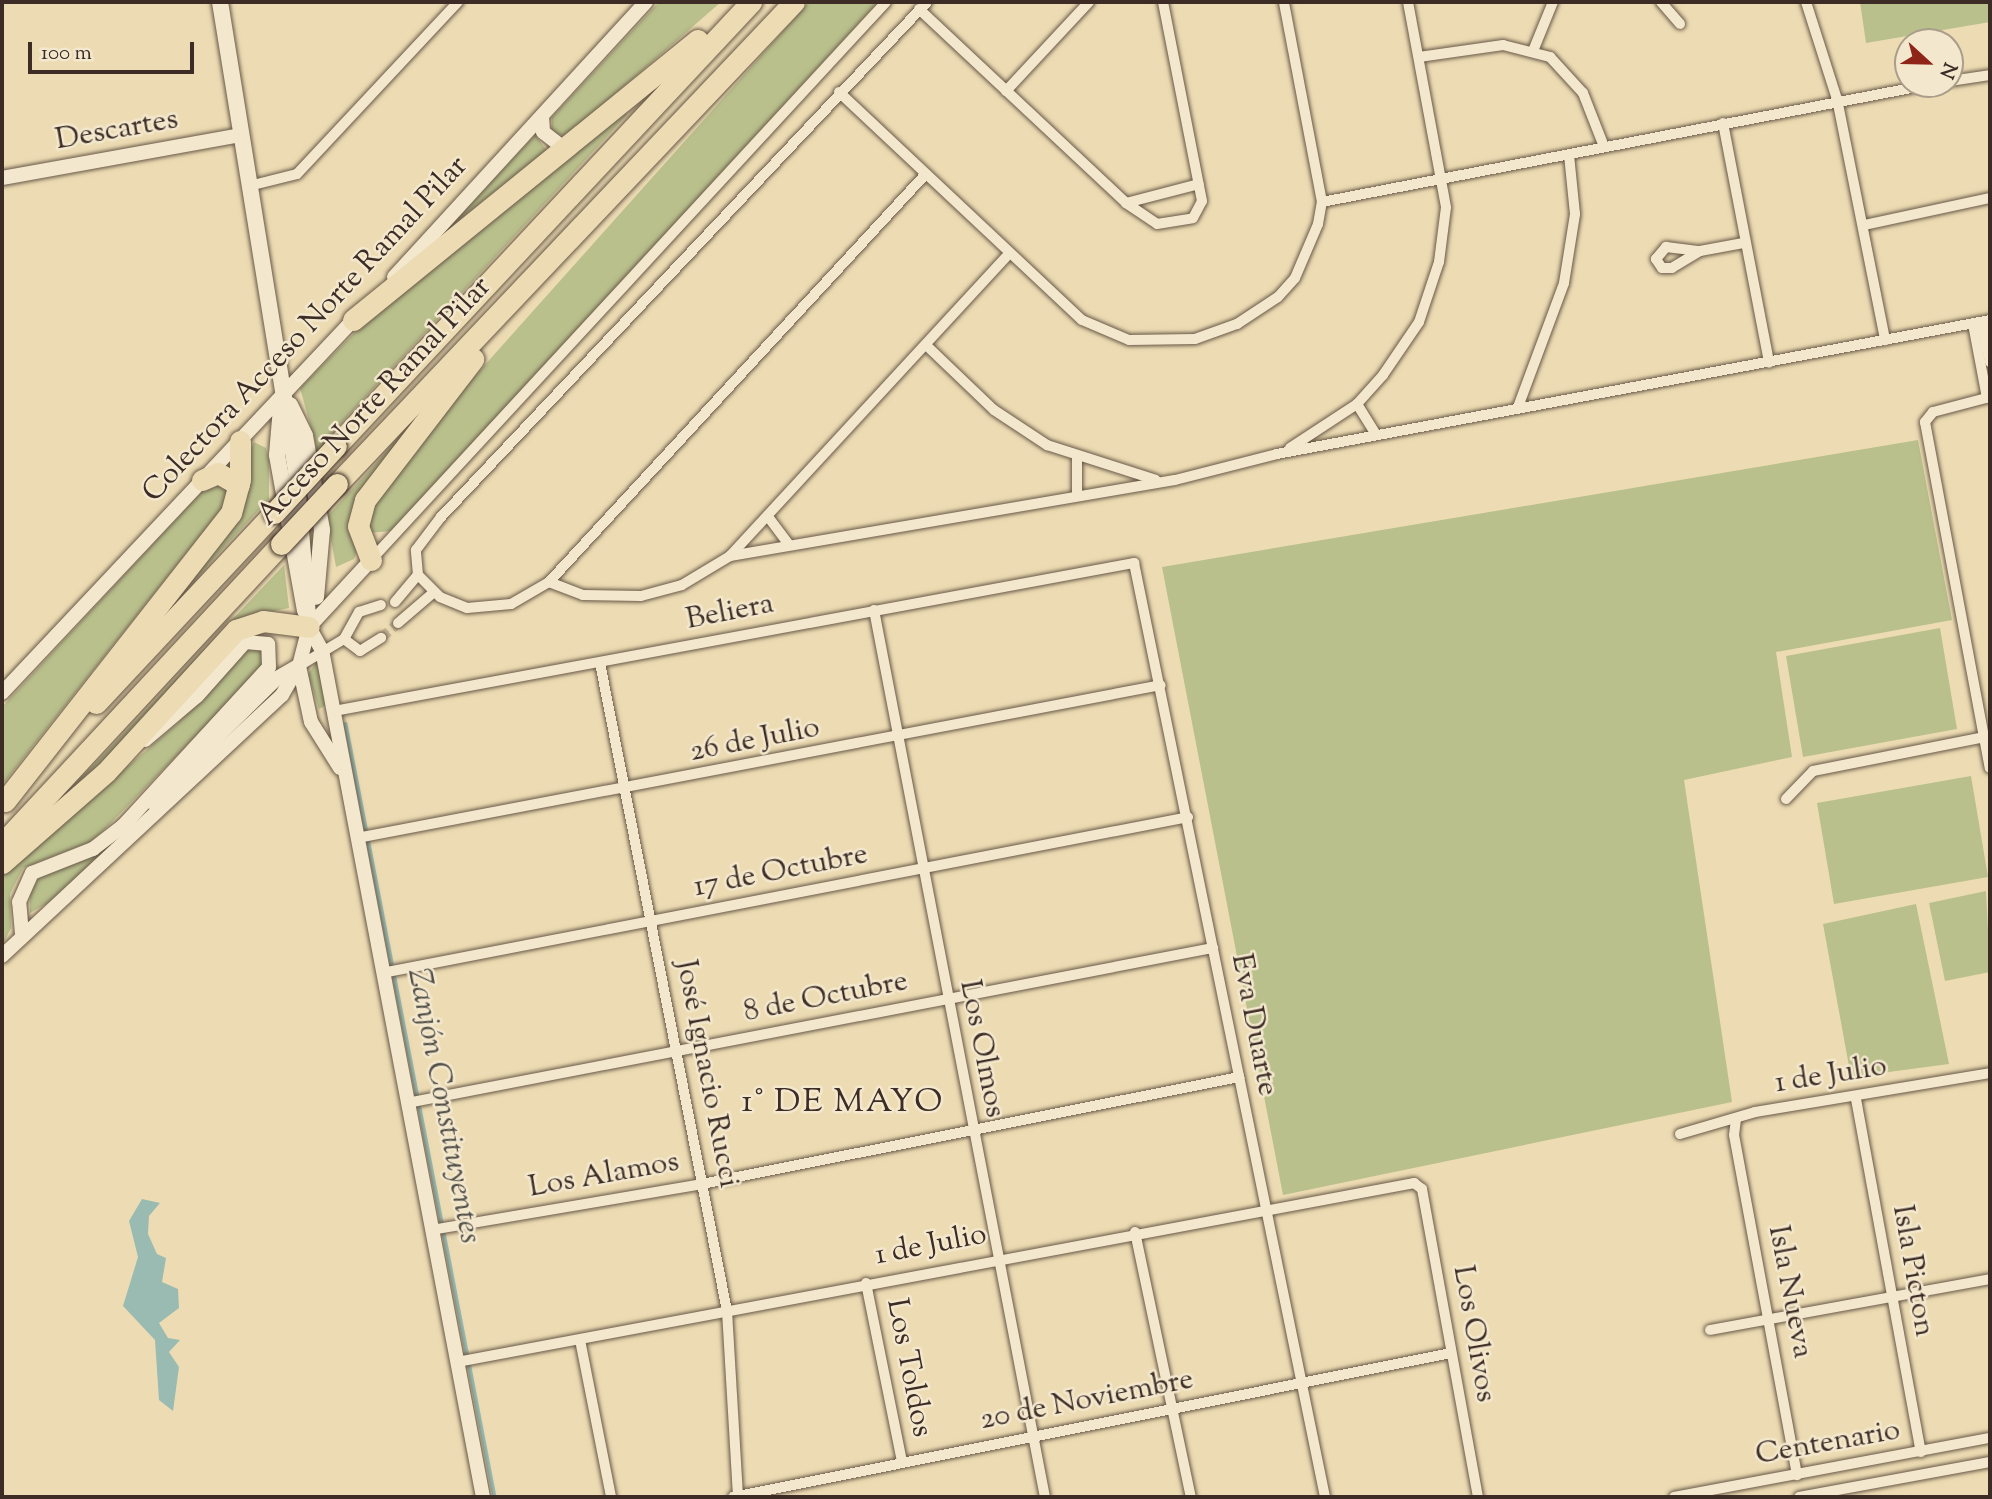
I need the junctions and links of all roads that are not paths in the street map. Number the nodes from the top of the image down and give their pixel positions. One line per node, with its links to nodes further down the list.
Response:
1 (220, 2): 27 (main road)
2 (458, 2): 35 (street)
3 (646, 2): 25 (street, Colectora Acceso Norte Ramal Pilar)
4 (737, 2): 29 (highway)
5 (751, 2): 91 (highway, Acceso Norte Ramal Pilar, bridge)
6 (794, 2): 41 (highway, Acceso Norte Ramal Pilar)
7 (886, 2): 65 (street)
8 (1089, 2): 22 (street)
9 (1163, 2): 34 (street)
10 (1284, 2): 37 (street)
11 (1408, 2): 18 (street)
12 (1553, 2): 17 (street)
13 (1661, 2): 16 (street)
14 (1806, 2): 24 (street)
15 (923, 6): 22 (street); 23 (street)
16 (1680, 24)
17 (1533, 51): 18 (street); 28 (street)
18 (1419, 57): 33 (street)
19 (1990, 75): 20 (street)
20 (1964, 79)
21 (1894, 90): 24 (street)
22 (1006, 91): 38 (street)
23 (839, 92): 31 (street); 67 (street)
24 (1837, 99): 26 (street); 39 (street)
25 (542, 116): 29 (street); 44 (street, Colectora Acceso Norte Ramal Pilar)
26 (1723, 123): 28 (street); 40 (street)
27 (240, 135): 32 (street, Descartes); 35 (main road)
28 (1603, 144): 30 (street)
29 (566, 150): 44 (highway)
30 (1569, 155): 33 (street); 53 (street)
31 (923, 177): 43 (street); 68 (street)
32 (2, 178)
33 (1441, 178): 37 (street); 52 (street)
34 (1199, 184): 38 (street); 38 (street)
35 (249, 186): 50 (main road)
36 (1990, 198): 39 (street)
37 (1322, 202): 43 (street)
38 (1126, 203)
39 (1864, 225): 46 (street)
40 (1744, 243): 42 (street); 49 (street)
41 (562, 248): 65 (highway); 95 (highway, Acceso Norte Ramal Pilar, bridge)
42 (1700, 251)
43 (1009, 254): 47 (street)
44 (354, 320): 50 (street, Colectora Acceso Norte Ramal Pilar)
45 (1982, 322): 46 (street); 48 (street); 51 (street)
46 (1885, 340): 49 (street)
47 (927, 346): 57 (street); 62 (street)
48 (1990, 362)
49 (1769, 363): 53 (street)
50 (284, 395): 55 (street, Colectora Acceso Norte Ramal Pilar); 74 (main road)
51 (1989, 398): 84 (street)
52 (1357, 404): 54 (street); 56 (street)
53 (1518, 407): 54 (street)
54 (1376, 435): 56 (street)
55 (240, 441): 58 (street, Colectora Acceso Norte Ramal Pilar); 60 (highway)
56 (1277, 454): 59 (street)
57 (1077, 457): 59 (street); 61 (street)
58 (202, 480): 60 (highway); 81 (street, Colectora Acceso Norte Ramal Pilar)
59 (1163, 481): 61 (street)
60 (239, 485): 91 (highway)
61 (1077, 492): 63 (street)
62 (769, 518): 63 (street); 64 (street)
63 (789, 545): 64 (street)
64 (730, 556): 68 (street)
65 (370, 560): 74 (street)
66 (1134, 563): 72 (street, Beliera); 80 (street, Eva Duarte)
67 (418, 575): 69 (street); 70 (street)
68 (549, 582): 69 (street)
69 (434, 592): 73 (street)
70 (395, 602)
71 (381, 605): 76 (street)
72 (874, 610): 78 (street, Beliera); 85 (street, Los Olmos)
73 (398, 623)
74 (309, 626): 77 (street); 79 (street); 87 (highway)
75 (381, 638): 76 (street)
76 (344, 639): 77 (street)
77 (322, 650): 79 (street); 83 (street)
78 (600, 663): 83 (street, Beliera); 89 (street, José Ignacio Rucci)
79 (299, 666): 82 (street); 93 (street); 99 (street)
80 (1161, 685): 85 (street, 26 de Julio); 92 (street, Eva Duarte)
81 (2, 693)
82 (304, 703): 83 (street); 88 (street)
83 (334, 711): 88 (street)
84 (1984, 737): 86 (street); 90 (street)
85 (898, 738): 89 (street, 26 de Julio); 97 (street, Los Olmos)
86 (1990, 768)
87 (106, 772): 93 (street); 96 (highway)
88 (344, 774): 94 (street)
89 (626, 790): 94 (street, 26 de Julio); 98 (street, José Ignacio Rucci)
90 (1786, 799)
91 (3, 802)
92 (1188, 817): 97 (street, 17 de Octubre); 100 (street, Eva Duarte)
93 (122, 827): 99 (street)
94 (364, 838): 102 (street)
95 (2, 844)
96 (2, 863)
97 (922, 870): 98 (street, 17 de Octubre); 103 (street, Los Olmos)
98 (652, 922): 102 (street, 17 de Octubre); 104 (street, José Ignacio Rucci)
99 (22, 934): 101 (street)
100 (1213, 948): 103 (street, 8 de Octubre); 106 (street, Eva Duarte)
101 (2, 956)
102 (384, 973): 108 (street)
103 (946, 1000): 104 (street, 8 de Octubre); 110 (street, Los Olmos)
104 (677, 1052): 108 (street, 8 de Octubre); 113 (street, José Ignacio Rucci)
105 (1990, 1073): 107 (street, 1 de Julio)
106 (1239, 1077): 110 (street, Los Alamos); 114 (street, Eva Duarte)
107 (1856, 1099): 109 (street, 1 de Julio); 120 (street, Isla Picton)
108 (410, 1103): 115 (street)
109 (1736, 1118): 111 (street, 1 de Julio); 122 (street, Isla Nueva)
110 (973, 1131): 113 (street, Los Alamos); 117 (street, Los Olmos)
111 (1680, 1134)
112 (1415, 1182): 114 (street, 1 de Julio); 125 (street, Los Olivos)
113 (702, 1184): 115 (street, Los Alamos); 121 (street, José Ignacio Rucci)
114 (1266, 1209): 116 (street, 1 de Julio); 127 (street, Eva Duarte)
115 (440, 1228): 126 (street)
116 (1135, 1232): 117 (street, 1 de Julio); 128 (street)
117 (998, 1258): 119 (street, 1 de Julio); 129 (street, Los Olmos)
118 (1990, 1279): 120 (street)
119 (866, 1283): 121 (street, 1 de Julio); 132 (street, Los Toldos)
120 (1892, 1299): 122 (street); 131 (street, Isla Picton)
121 (727, 1311): 124 (street, 1 de Julio); 139 (street, José Ignacio Rucci)
122 (1769, 1320): 123 (street); 134 (street, Isla Nueva)
123 (1710, 1330)
124 (580, 1340): 126 (street, 1 de Julio); 138 (street)
125 (1451, 1353): 127 (street, 20 de Noviembre); 143 (street, Los Olivos)
126 (460, 1361): 137 (street)
127 (1302, 1385): 128 (street, 20 de Noviembre); 142 (street, Eva Duarte)
128 (1172, 1409): 129 (street, 20 de Noviembre); 141 (street)
129 (1032, 1438): 132 (street, 20 de Noviembre); 140 (street, Los Olmos)
130 (1990, 1438): 131 (street, Centenario)
131 (1921, 1451): 134 (street, Centenario)
132 (902, 1462): 139 (street, 20 de Noviembre)
133 (1990, 1462): 146 (street)
134 (1797, 1475): 135 (street, Centenario)
135 (1732, 1486): 136 (street, Centenario); 145 (street)
136 (1722, 1493): 144 (street, Centenario)
137 (483, 1497)
138 (611, 1497)
139 (736, 1497)
140 (1045, 1497)
141 (1191, 1497)
142 (1325, 1497)
143 (1478, 1497)
144 (1674, 1497)
145 (1741, 1497)
146 (1799, 1497)

